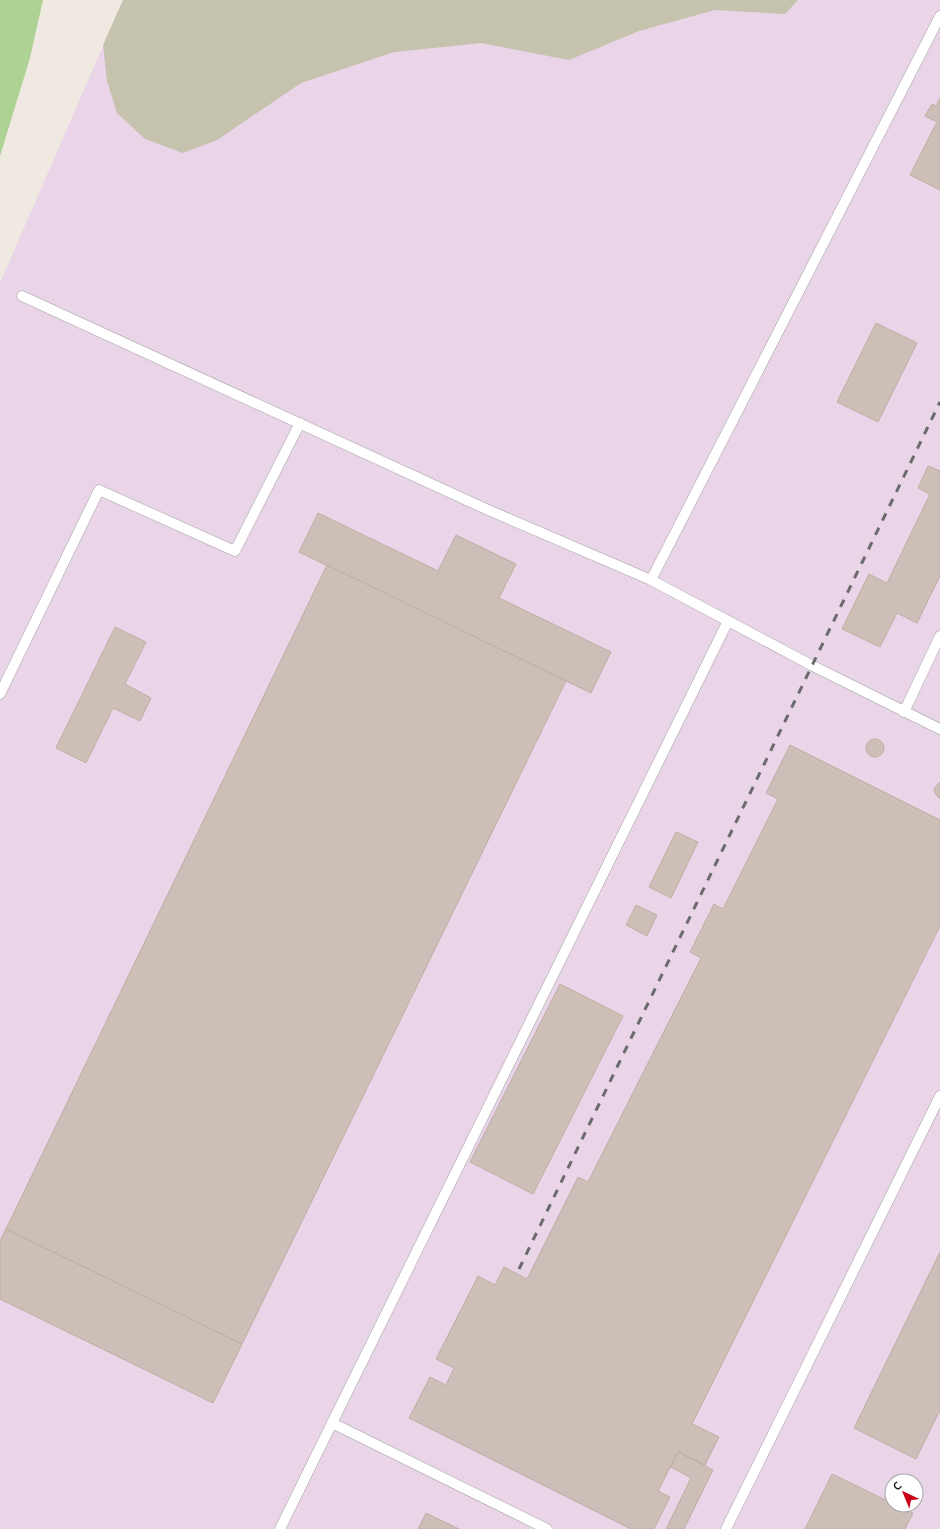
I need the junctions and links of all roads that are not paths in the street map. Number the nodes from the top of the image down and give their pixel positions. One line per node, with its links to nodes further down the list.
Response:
1 (940, 16): 4 (lane)
2 (22, 296): 3 (lane)
3 (300, 423): 4 (lane); 7 (lane)
4 (651, 580): 5 (lane)
5 (728, 621): 8 (lane); 11 (lane)
6 (940, 636): 8 (lane)
7 (0, 694)
8 (904, 712): 9 (lane)
9 (940, 730)
10 (940, 1096): 14 (lane)
11 (332, 1423): 12 (lane); 13 (lane)
12 (280, 1529)
13 (547, 1529)
14 (726, 1529)

